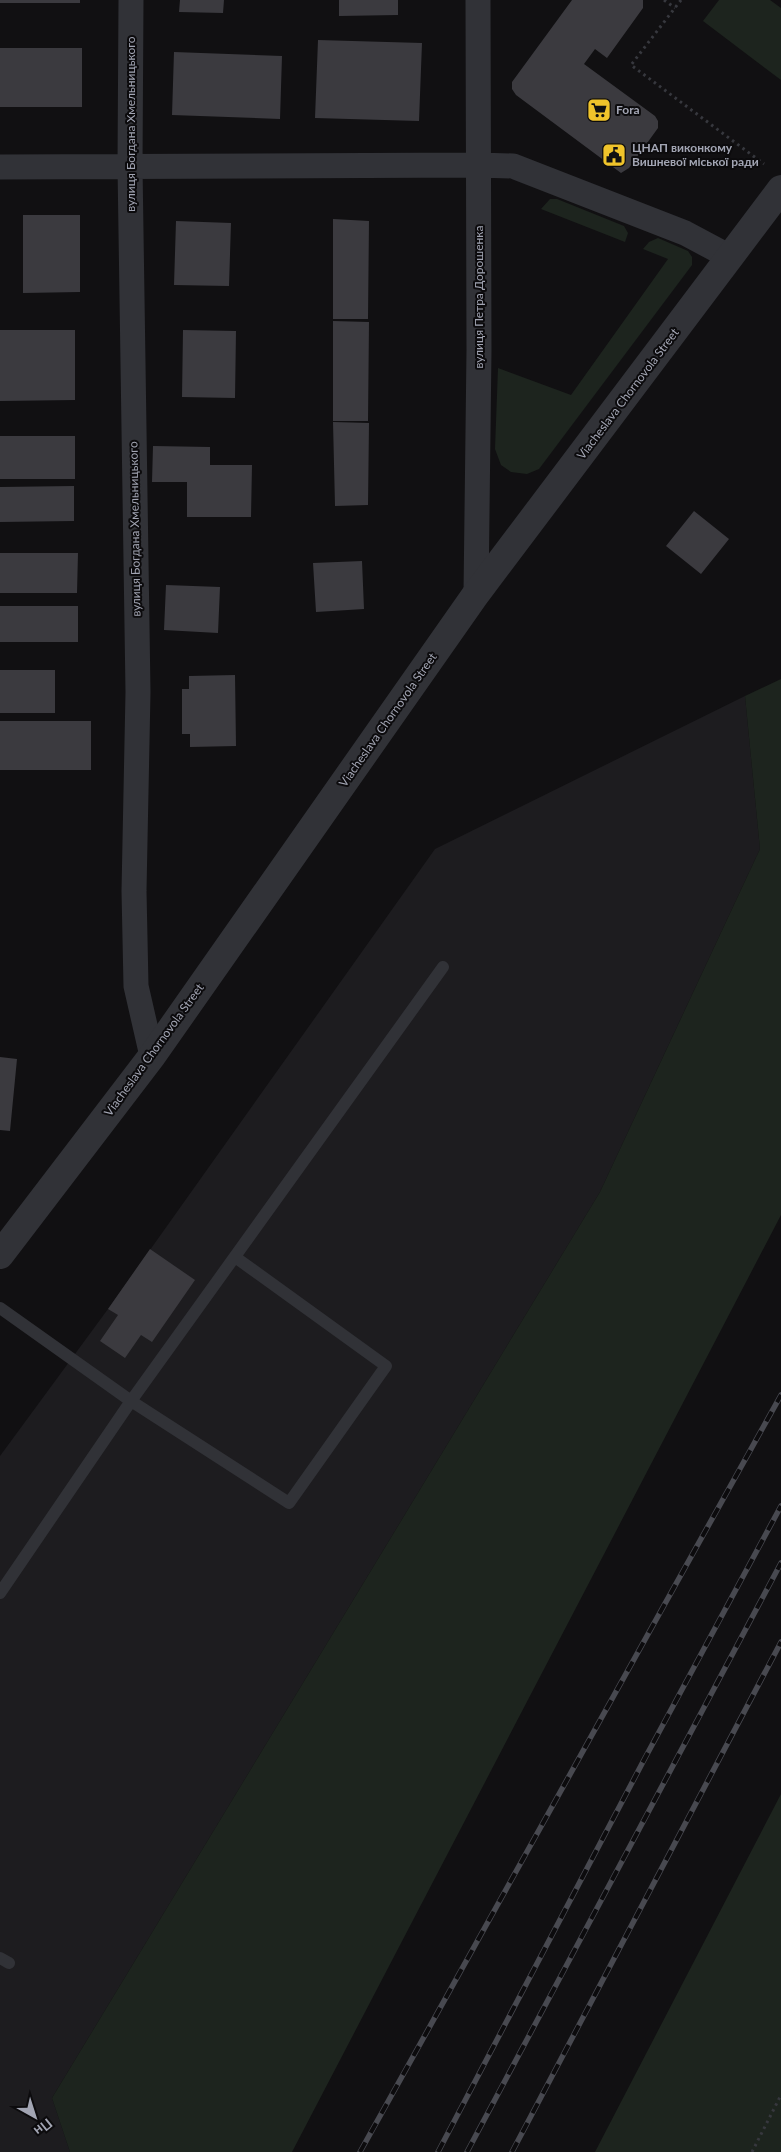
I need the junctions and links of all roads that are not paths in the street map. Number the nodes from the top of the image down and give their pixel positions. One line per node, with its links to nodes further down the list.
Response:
1 (131, 0): 4 (street, вулиця Богдана Хмельницького)
2 (478, 0): 3 (street, вулиця Петра Дорошенка)
3 (478, 165): 4 (street); 7 (street); 8 (street, вулиця Петра Дорошенка)
4 (130, 166): 5 (street); 10 (street, вулиця Богдана Хмельницького)
5 (0, 167)
6 (776, 179): 7 (street, Viacheslava Chornovola Street)
7 (730, 257): 8 (street, Viacheslava Chornovola Street)
8 (476, 594): 10 (street, Viacheslava Chornovola Street)
9 (443, 967): 12 (lane)
10 (152, 1056): 11 (street, Viacheslava Chornovola Street)
11 (0, 1255)
12 (235, 1257): 14 (lane); 14 (lane)
13 (0, 1308): 14 (lane)
14 (131, 1401): 15 (lane)
15 (0, 1594)

